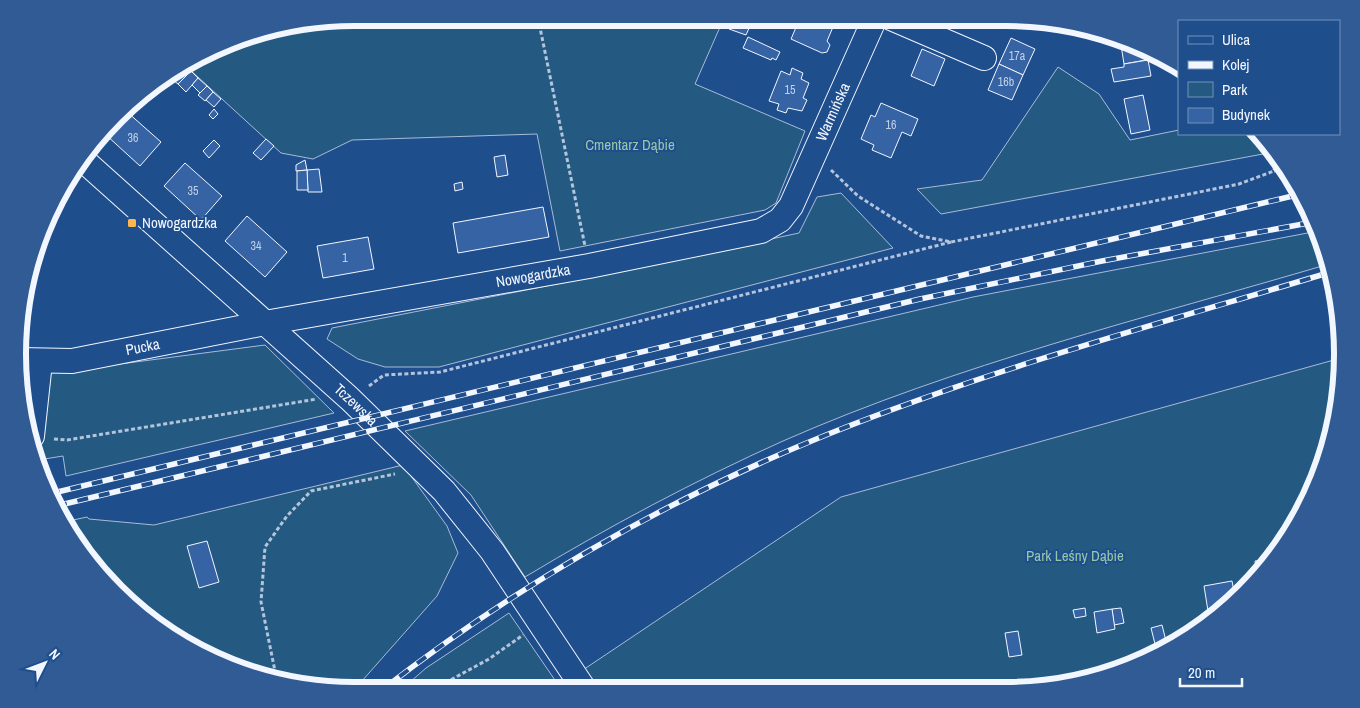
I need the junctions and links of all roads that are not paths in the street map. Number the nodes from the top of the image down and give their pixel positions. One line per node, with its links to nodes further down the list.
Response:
1 (871, 26): 5 (street, Warmińska)
2 (910, 26): 3 (street)
3 (984, 58)
4 (87, 164): 6 (street, Tczewska)
5 (791, 206): 6 (street, Nowogardzka)
6 (265, 323): 7 (street, Pucka); 9 (street, Tczewska)
7 (30, 361): 8 (street)
8 (32, 413)
9 (579, 682)

